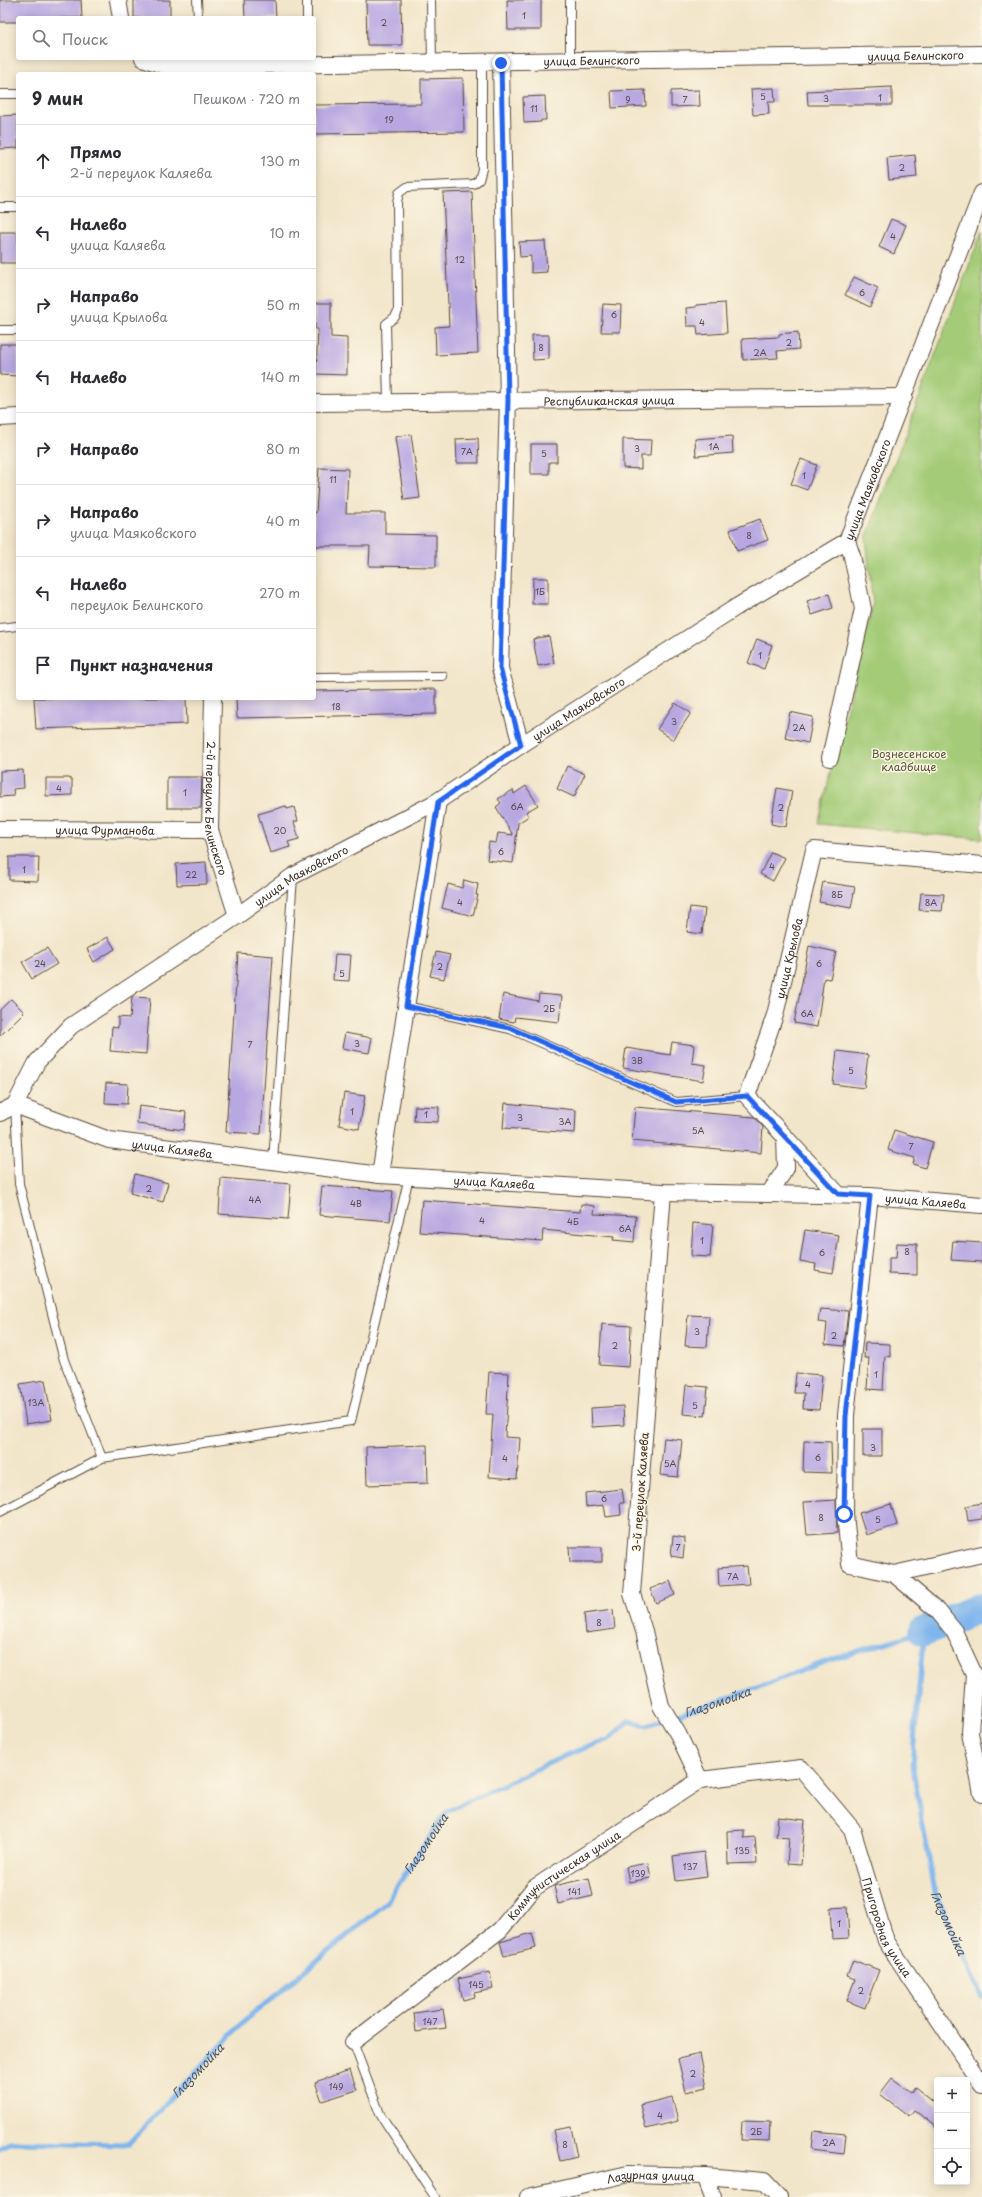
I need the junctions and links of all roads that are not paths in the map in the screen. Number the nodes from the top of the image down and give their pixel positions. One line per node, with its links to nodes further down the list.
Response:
1 (118, 0): 6 (street)
2 (197, 0): 7 (lane)
3 (307, 0): 8 (lane)
4 (431, 0): 16 (lane)
5 (570, 0): 13 (lane)
6 (121, 16)
7 (198, 16)
8 (307, 16)
9 (982, 54): 13 (street, улица Белинского)
10 (148, 60): 20 (street, улица Белинского)
11 (280, 60): 17 (lane)
12 (309, 60): 18 (lane)
13 (570, 61): 15 (street, улица Белинского)
14 (482, 63): 15 (street, улица Белинского); 16 (street, улица Белинского); 30 (lane)
15 (501, 63): 29 (street)
16 (432, 64): 18 (street, улица Белинского)
17 (262, 65): 18 (street, улица Белинского); 19 (street, улица Белинского)
18 (324, 65)
19 (201, 66): 20 (street, улица Белинского)
20 (170, 70)
21 (0, 94): 22 (lane)
22 (16, 94)
23 (982, 193): 28 (street, улица Маяковского)
24 (0, 207): 25 (lane)
25 (16, 207)
26 (0, 330): 27 (lane)
27 (16, 330)
28 (904, 397): 29 (street, Республиканская улица); 34 (street, улица Маяковского)
29 (508, 400): 30 (street, Республиканская улица); 40 (street)
30 (388, 402): 31 (street, Республиканская улица)
31 (316, 403)
32 (16, 417): 33 (street)
33 (0, 418)
34 (847, 541): 40 (street, улица Маяковского); 41 (street)
35 (16, 626): 36 (lane)
36 (0, 628)
37 (442, 676): 38 (lane)
38 (316, 677)
39 (213, 700): 44 (street, 2-й переулок Белинского)
40 (521, 745): 42 (street, улица Маяковского)
41 (830, 758)
42 (438, 802): 46 (street, улица Маяковского); 48 (street)
43 (0, 829): 44 (street, улица Фурманова)
44 (210, 830): 47 (street, 2-й переулок Белинского)
45 (982, 865): 49 (street, улица Крылова)
46 (292, 876): 47 (street, улица Маяковского); 53 (lane)
47 (237, 916): 50 (street, улица Маяковского)
48 (406, 1006): 49 (lane); 54 (street)
49 (747, 1096): 52 (street)
50 (15, 1105): 51 (street); 53 (street, улица Каляева); 61 (lane)
51 (0, 1113)
52 (785, 1137): 57 (street); 58 (street)
53 (273, 1161): 54 (street, улица Каляева)
54 (380, 1175): 55 (street, улица Каляева)
55 (409, 1177): 56 (street, улица Каляева); 61 (lane)
56 (663, 1192): 57 (street, улица Каляева); 67 (street, 3-й переулок Каляева)
57 (769, 1194): 58 (street, улица Каляева)
58 (838, 1194): 59 (street, улица Каляева)
59 (870, 1196): 60 (street, улица Каляева); 64 (street)
60 (982, 1205)
61 (102, 1458): 62 (lane)
62 (0, 1512)
63 (982, 1554): 64 (street)
64 (894, 1574): 65 (street)
65 (976, 1730): 68 (street)
66 (801, 1768): 67 (street, Коммунистическая улица); 70 (street, Пригородная улица)
67 (700, 1780): 69 (street, Коммунистическая улица)
68 (982, 1794)
69 (353, 2042): 72 (lane)
70 (982, 2084)
71 (705, 2176): 73 (street, Лазурная улица); 74 (street, Лазурная улица); 75 (street)
72 (435, 2197)
73 (528, 2197)
74 (713, 2197)
75 (779, 2197)

